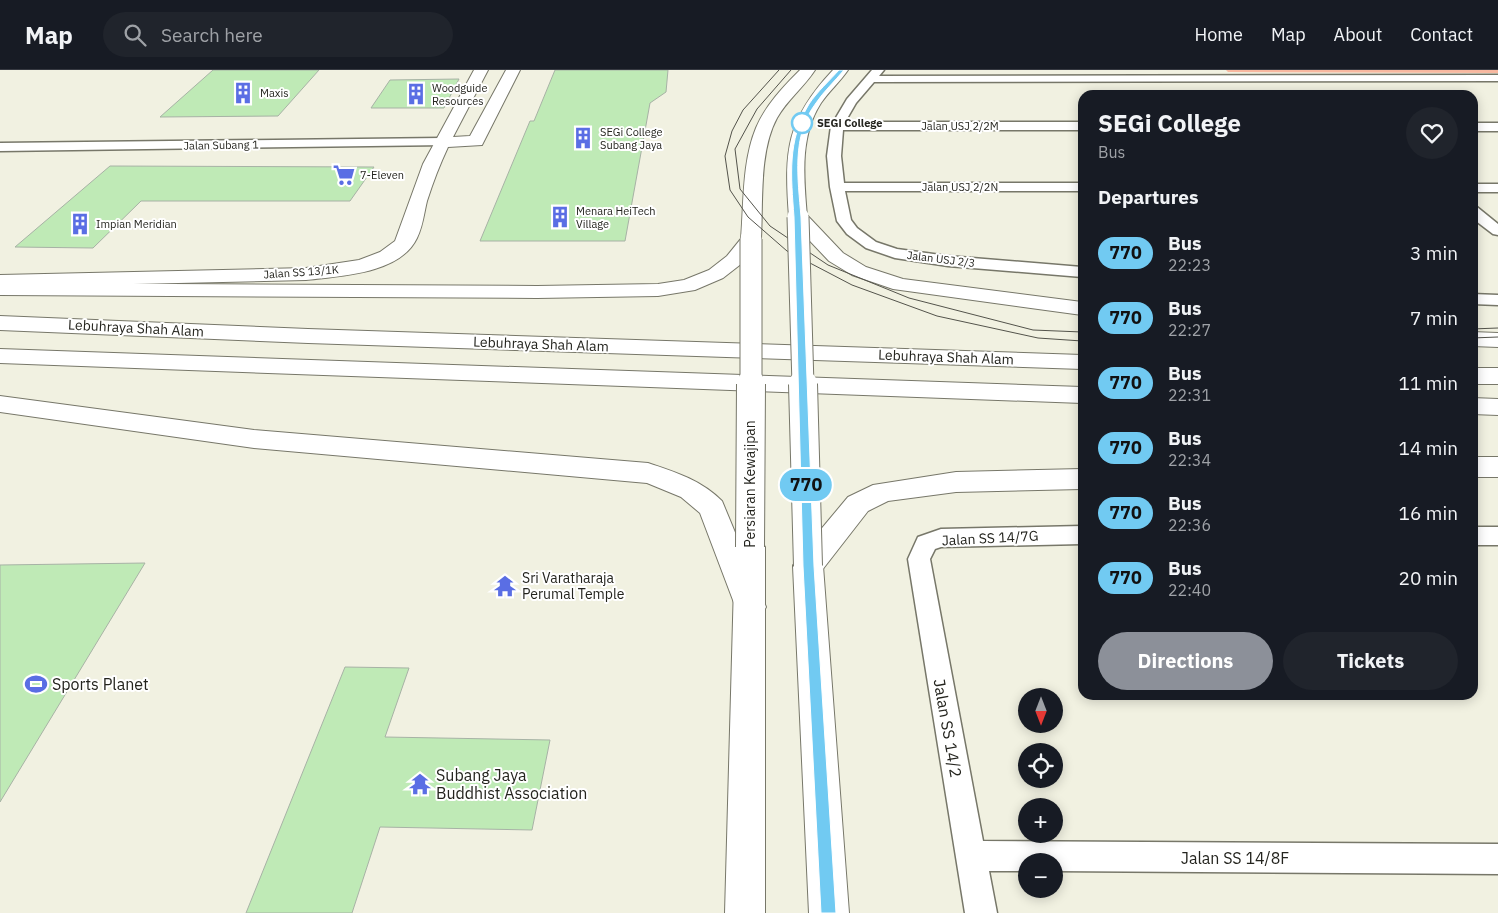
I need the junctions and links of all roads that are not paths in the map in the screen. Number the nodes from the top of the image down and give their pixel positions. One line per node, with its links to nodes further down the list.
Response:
1 (481, 70): 11 (main road, Jalan SS 13/1K)
2 (513, 70): 11 (main road)
3 (808, 70): 20 (main road, Persiaran Kewajipan)
4 (841, 70): 18 (main road)
5 (874, 74): 6 (street); 7 (street)
6 (1498, 78)
7 (837, 126): 8 (street, Jalan USJ 2/2M); 13 (street, Jalan USJ 2/3)
8 (1078, 126)
9 (1478, 127): 10 (street)
10 (1498, 127)
11 (442, 142): 12 (street, Jalan Subang 1); 22 (main road, Jalan SS 13/1K)
12 (0, 147)
13 (837, 187): 14 (street, Jalan USJ 2/2N); 21 (street, Jalan USJ 2/3)
14 (1078, 187)
15 (1478, 188): 16 (street)
16 (1498, 188)
17 (1478, 215): 19 (street)
18 (798, 217): 26 (main road); 45 (main road, bridge)
19 (1498, 231)
20 (751, 239): 23 (main road); 46 (main road, Persiaran Kewajipan, bridge)
21 (1078, 272)
22 (0, 281)
23 (0, 289)
24 (1478, 299): 25 (street)
25 (1498, 300)
26 (1078, 308)
27 (0, 322): 31 (main road, Lebuhraya Shah Alam)
28 (1478, 339): 29 (main road)
29 (1498, 340)
30 (0, 356): 34 (main road)
31 (1078, 362)
32 (1478, 376): 33 (main road)
33 (1498, 376)
34 (1078, 395)
35 (0, 404): 46 (main road)
36 (1478, 406): 37 (main road)
37 (1498, 407)
38 (1498, 467): 39 (main road)
39 (1478, 468)
40 (1078, 478): 45 (main road)
41 (1078, 535): 44 (street, Jalan SS 14/7G)
42 (1478, 536): 43 (street)
43 (1498, 536)
44 (926, 543): 47 (street, Jalan SS 14/2)
45 (808, 566): 50 (main road)
46 (750, 607): 49 (main road, Persiaran Kewajipan)
47 (971, 856): 48 (street, Jalan SS 14/8F); 51 (street, Jalan SS 14/2)
48 (1498, 859)
49 (746, 913)
50 (829, 913)
51 (981, 913)

